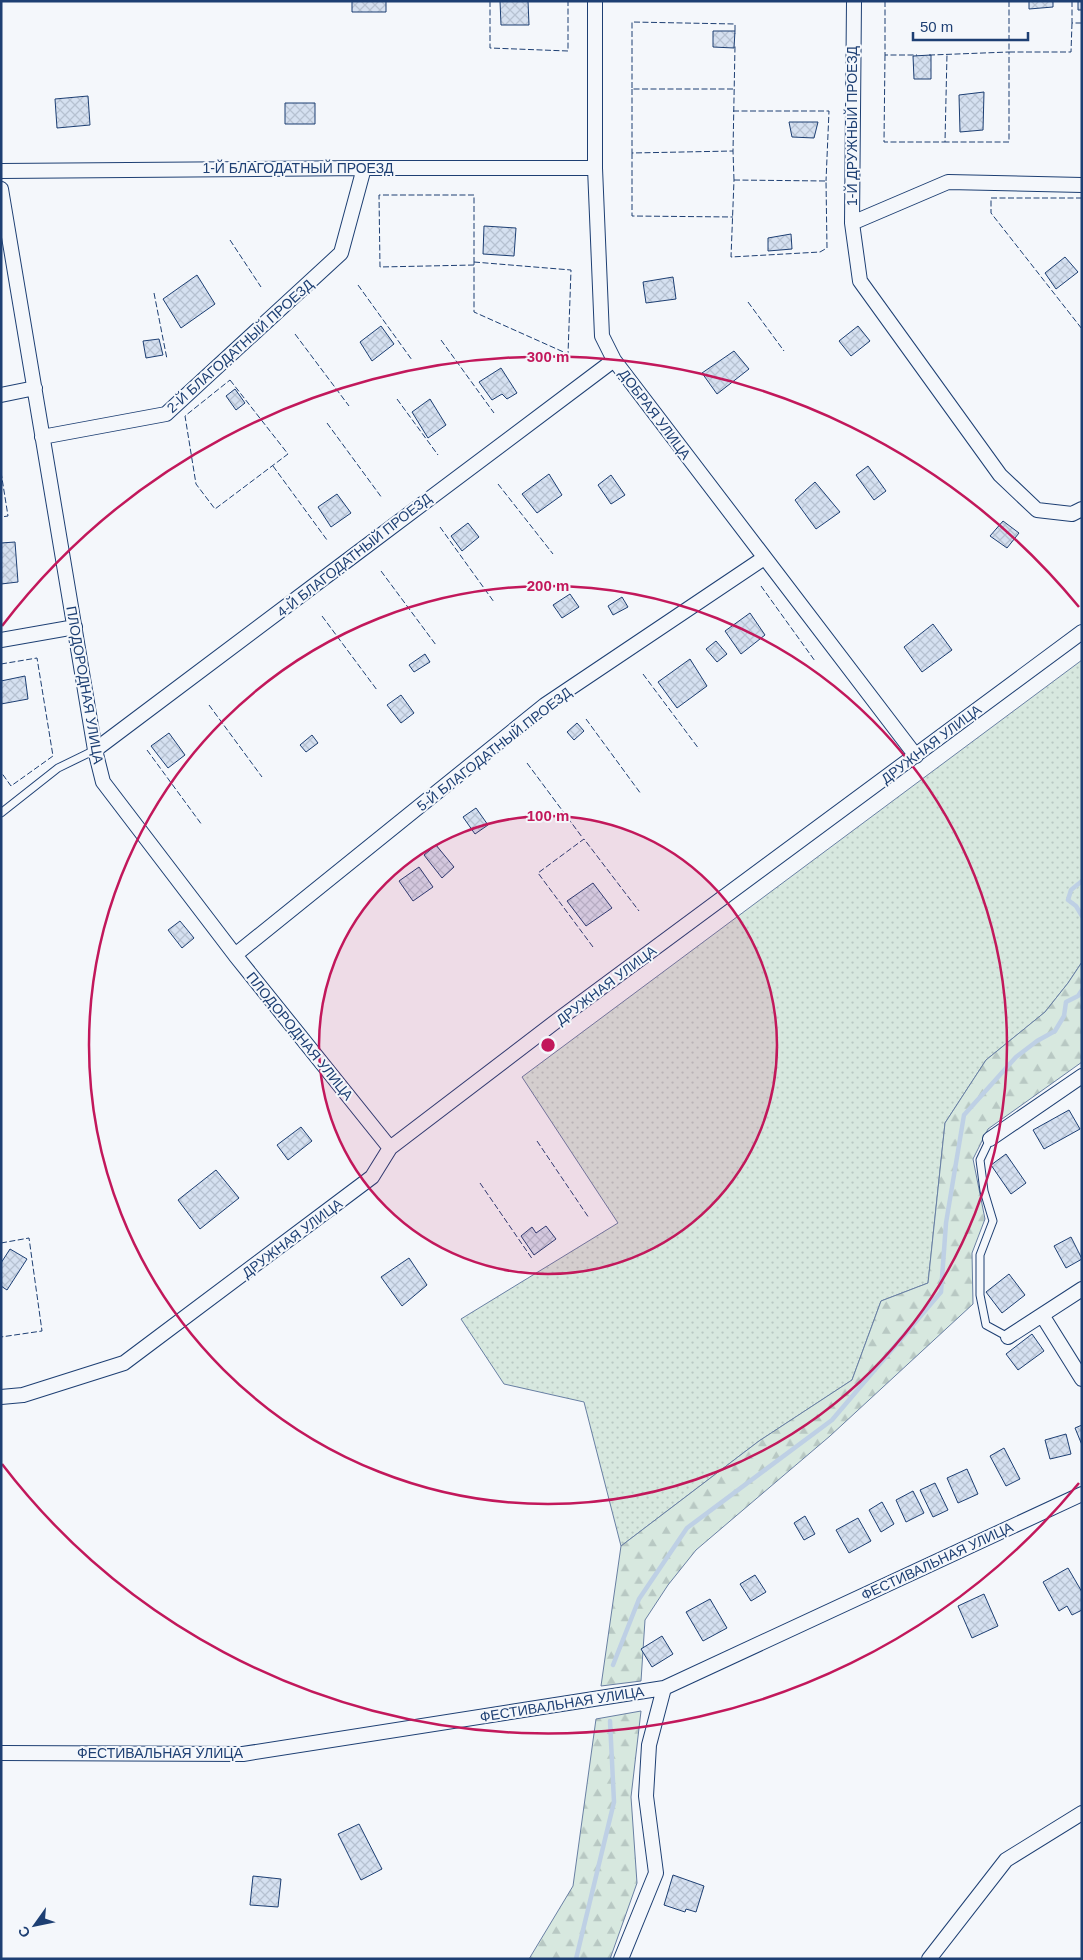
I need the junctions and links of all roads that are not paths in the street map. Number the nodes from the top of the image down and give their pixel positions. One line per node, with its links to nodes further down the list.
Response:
1 (595, 1): 4 (street, ДОБРАЯ УЛИЦА)
2 (854, 1): 8 (street, 1-Й ДРУЖНЫЙ ПРОЕЗД)
3 (364, 168): 4 (street, 1-Й БЛАГОДАТНЫЙ ПРОЕЗД); 5 (street, 1-Й БЛАГОДАТНЫЙ ПРОЕЗД); 12 (street, 2-Й БЛАГОДАТНЫЙ ПРОЕЗД)
4 (596, 168): 9 (street, ДОБРАЯ УЛИЦА)
5 (1, 170)
6 (1082, 185): 8 (street, 1-Й ДРУЖНЫЙ ПРОЕЗД)
7 (1, 189): 10 (street, ПЛОДОРОДНАЯ УЛИЦА)
8 (852, 223): 13 (street)
9 (614, 360): 14 (street, ДОБРАЯ УЛИЦА); 18 (street, 4-Й БЛАГОДАТНЫЙ ПРОЕЗД)
10 (35, 388): 11 (street); 12 (street, ПЛОДОРОДНАЯ УЛИЦА)
11 (1, 395)
12 (42, 437): 15 (street, ПЛОДОРОДНАЯ УЛИЦА)
13 (1082, 509)
14 (764, 558): 19 (street, ДОБРАЯ УЛИЦА); 21 (street, 5-Й БЛАГОДАТНЫЙ ПРОЕЗД)
15 (75, 627): 17 (street); 18 (street, ПЛОДОРОДНАЯ УЛИЦА)
16 (1082, 632): 19 (street, ДРУЖНАЯ УЛИЦА)
17 (1, 640)
18 (95, 750): 20 (lane); 21 (street, ПЛОДОРОДНАЯ УЛИЦА)
19 (916, 756): 24 (street, ДРУЖНАЯ УЛИЦА)
20 (1, 813)
21 (235, 956): 24 (street, ПЛОДОРОДНАЯ УЛИЦА)
22 (1082, 1076): 23 (street)
23 (990, 1139): 27 (lane)
24 (390, 1148): 29 (street, ДРУЖНАЯ УЛИЦА)
25 (1082, 1289): 26 (street)
26 (1042, 1315): 27 (street); 28 (street)
27 (1008, 1337)
28 (1082, 1379)
29 (1, 1397)
30 (1082, 1494): 31 (street, ФЕСТИВАЛЬНАЯ УЛИЦА)
31 (664, 1688): 32 (street, ФЕСТИВАЛЬНАЯ УЛИЦА); 34 (street)
32 (1, 1753)
33 (1082, 1813): 35 (street)
34 (621, 1959)
35 (929, 1959)

